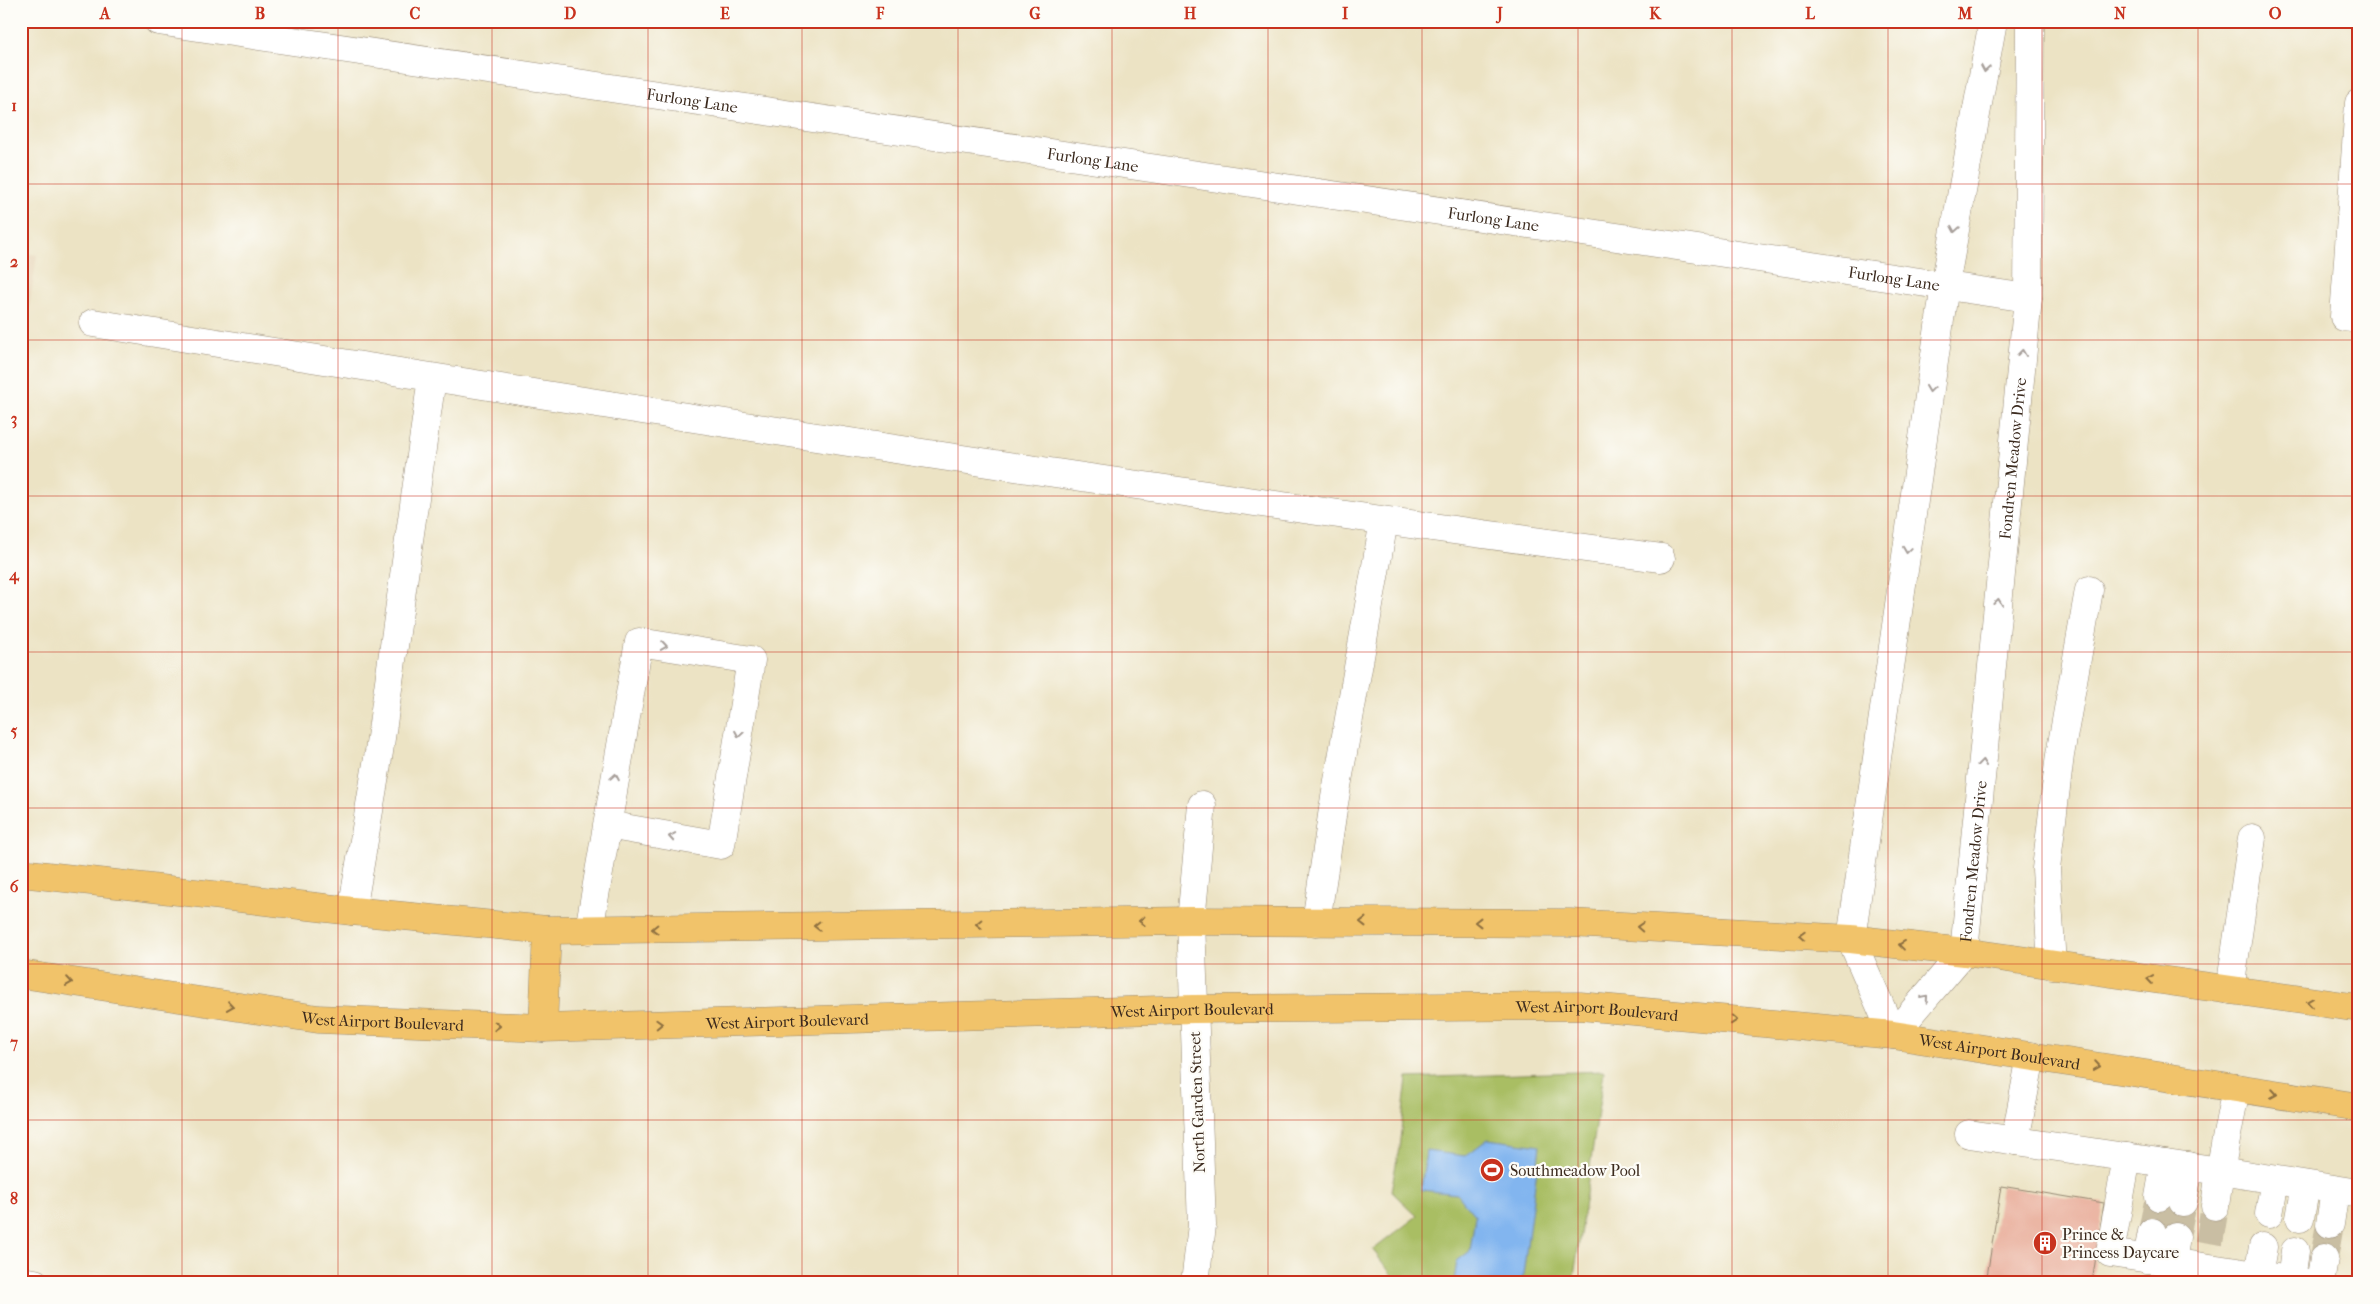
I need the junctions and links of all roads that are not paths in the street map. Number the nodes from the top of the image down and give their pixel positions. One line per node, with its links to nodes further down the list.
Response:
1 (158, 21): 5 (street, Furlong Lane)
2 (1993, 21): 5 (street, one-way to 5)
3 (2030, 21): 6 (street, Fondren Meadow Drive)
4 (2359, 103): 7 (street)
5 (1945, 285): 6 (street, Furlong Lane); 22 (street, one-way to 22)
6 (2028, 298): 23 (street, Fondren Meadow Drive, one-way to 6)
7 (2351, 318)
8 (93, 323): 9 (street)
9 (432, 378): 10 (street); 17 (street)
10 (1384, 521): 11 (street); 19 (street)
11 (1661, 558)
12 (2089, 590): 24 (street)
13 (1202, 805): 18 (street, North Garden Street)
14 (607, 826): 14 (street, one-way to 14); 21 (street)
15 (2252, 838): 26 (street)
16 (21, 873): 17 (main road)
17 (352, 911): 20 (main road)
18 (1191, 921): 19 (main road); 21 (main road, one-way to 21); 28 (street, North Garden Street)
19 (1316, 922): 22 (main road, one-way to 19)
20 (548, 930): 21 (main road); 29 (main road)
21 (589, 930)
22 (1851, 939): 23 (main road, one-way to 22); 30 (street)
23 (1964, 952): 24 (main road); 30 (street, Fondren Meadow Drive, one-way to 23)
24 (2052, 965): 26 (main road, one-way to 24)
25 (21, 974): 29 (main road, West Airport Boulevard, one-way to 29)
26 (2230, 990): 27 (main road, one-way to 26)
27 (2359, 1008)
28 (1193, 1009): 29 (main road, West Airport Boulevard, one-way to 28); 30 (main road, West Airport Boulevard, one-way to 30); 53 (street, North Garden Street)
29 (543, 1028)
30 (1893, 1035): 31 (main road, West Airport Boulevard)
31 (2031, 1056): 32 (main road, West Airport Boulevard, one-way to 32); 35 (street)
32 (2236, 1088): 33 (main road, West Airport Boulevard, one-way to 33); 38 (street)
33 (2359, 1106)
34 (1969, 1134): 35 (street)
35 (2015, 1141): 36 (street)
36 (2127, 1157): 37 (street); 49 (street)
37 (2177, 1165): 38 (street); 42 (street)
38 (2220, 1171): 39 (street); 43 (street)
39 (2275, 1180): 40 (street); 44 (street)
40 (2306, 1185): 41 (street); 45 (street)
41 (2347, 1191): 46 (street)
42 (2171, 1199)
43 (2215, 1206)
44 (2269, 1214)
45 (2300, 1218)
46 (2330, 1224)
47 (2263, 1247): 49 (street)
48 (2295, 1251): 51 (street)
49 (2258, 1275): 51 (street)
50 (21, 1281): 52 (street)
51 (2300, 1281)
52 (35, 1283)
53 (1195, 1283)

